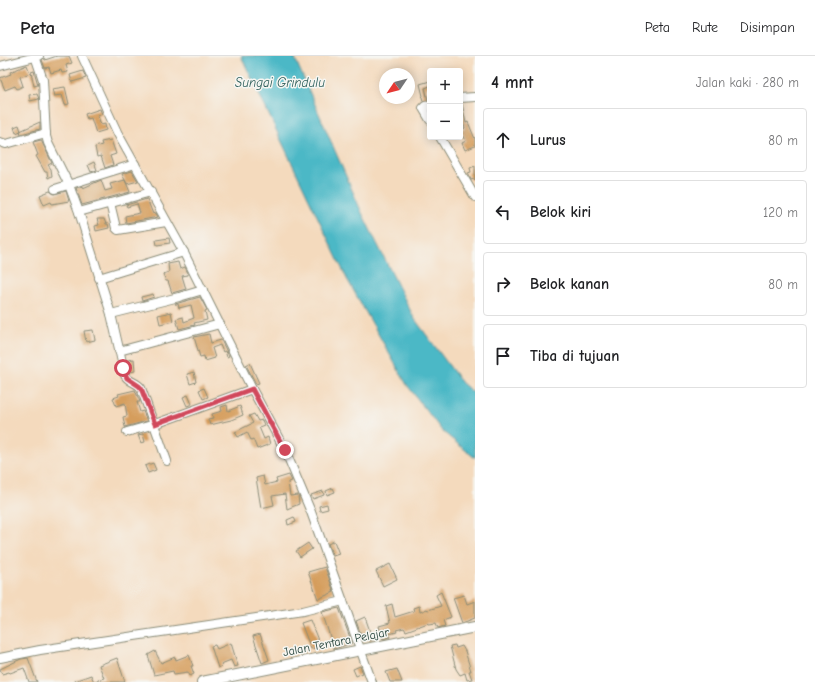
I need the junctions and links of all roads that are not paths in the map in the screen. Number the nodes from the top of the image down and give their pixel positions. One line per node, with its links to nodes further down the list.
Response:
1 (37, 56): 3 (street); 8 (street)
2 (82, 56): 11 (street)
3 (0, 66)
4 (475, 97): 5 (street)
5 (463, 98)
6 (427, 106): 7 (street)
7 (427, 114)
8 (46, 133): 10 (street); 12 (street)
9 (442, 140): 15 (street)
10 (0, 142)
11 (135, 164): 12 (street); 14 (street)
12 (69, 185): 13 (street); 17 (street)
13 (55, 189)
14 (150, 192): 16 (street); 18 (street)
15 (475, 197)
16 (110, 203): 17 (street); 18 (street)
17 (79, 212): 20 (street)
18 (166, 222): 19 (street)
19 (184, 252): 20 (street); 21 (street)
20 (99, 278): 22 (street)
21 (203, 290): 22 (street); 23 (street)
22 (111, 314): 24 (street)
23 (220, 324): 24 (street); 25 (street)
24 (119, 351): 26 (street)
25 (252, 389): 26 (street); 29 (street)
26 (155, 424): 27 (street); 28 (street)
27 (127, 432)
28 (167, 461)
29 (343, 601): 31 (street); 32 (street)
30 (475, 627): 31 (main road, Jalan Tentara Pelajar)
31 (360, 650): 33 (main road, Jalan Tentara Pelajar); 34 (street)
32 (0, 658)
33 (202, 682)
34 (372, 682)

